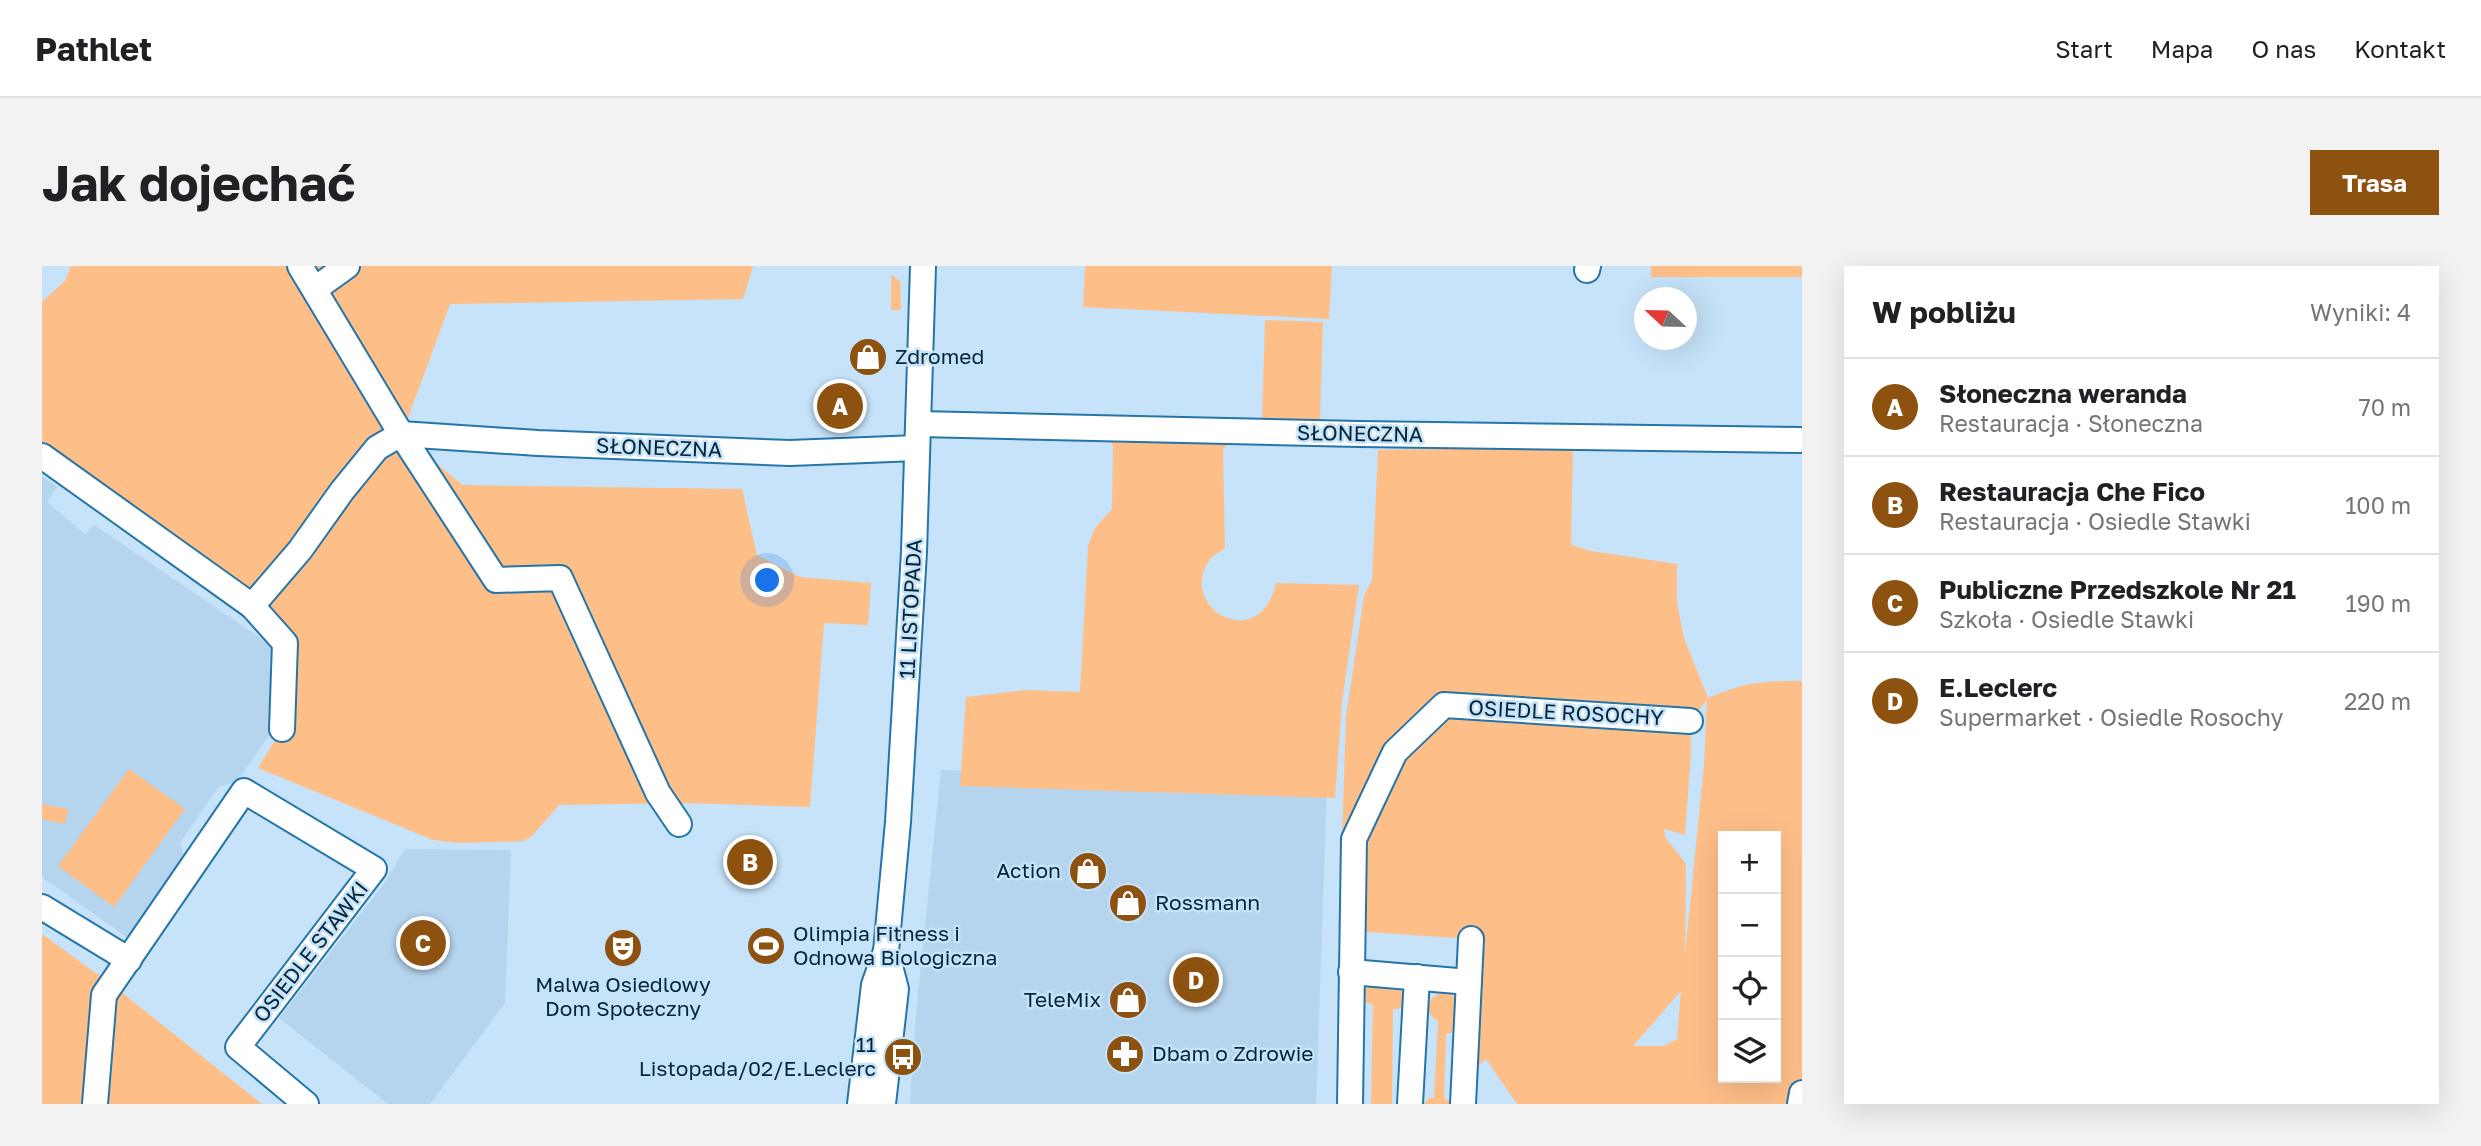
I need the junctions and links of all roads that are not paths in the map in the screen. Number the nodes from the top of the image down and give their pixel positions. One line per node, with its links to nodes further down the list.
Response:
1 (300, 266): 4 (street)
2 (347, 266): 4 (street)
3 (923, 266): 6 (street, 11 LISTOPADA)
4 (315, 289): 5 (street)
5 (401, 434): 6 (street, SŁONECZNA); 9 (street); 12 (street)
6 (918, 436): 7 (street, SŁONECZNA); 15 (street, 11 LISTOPADA)
7 (1802, 440)
8 (42, 456): 9 (street)
9 (251, 606): 11 (street)
10 (1690, 721): 17 (street, OSIEDLE ROSOCHY)
11 (282, 729)
12 (679, 824)
13 (42, 907): 16 (street)
14 (1471, 939): 19 (street)
15 (886, 951): 23 (street, 11 LISTOPADA); 24 (street, 11 LISTOPADA)
16 (129, 960): 21 (street, OSIEDLE STAWKI); 22 (street, OSIEDLE STAWKI)
17 (1351, 972): 18 (street); 25 (street, OSIEDLE ROSOCHY)
18 (1416, 978): 19 (street); 26 (street)
19 (1469, 982): 27 (street)
20 (1802, 1093): 28 (street)
21 (95, 1104)
22 (306, 1104)
23 (860, 1104)
24 (883, 1104)
25 (1350, 1104)
26 (1410, 1104)
27 (1464, 1104)
28 (1800, 1104)

